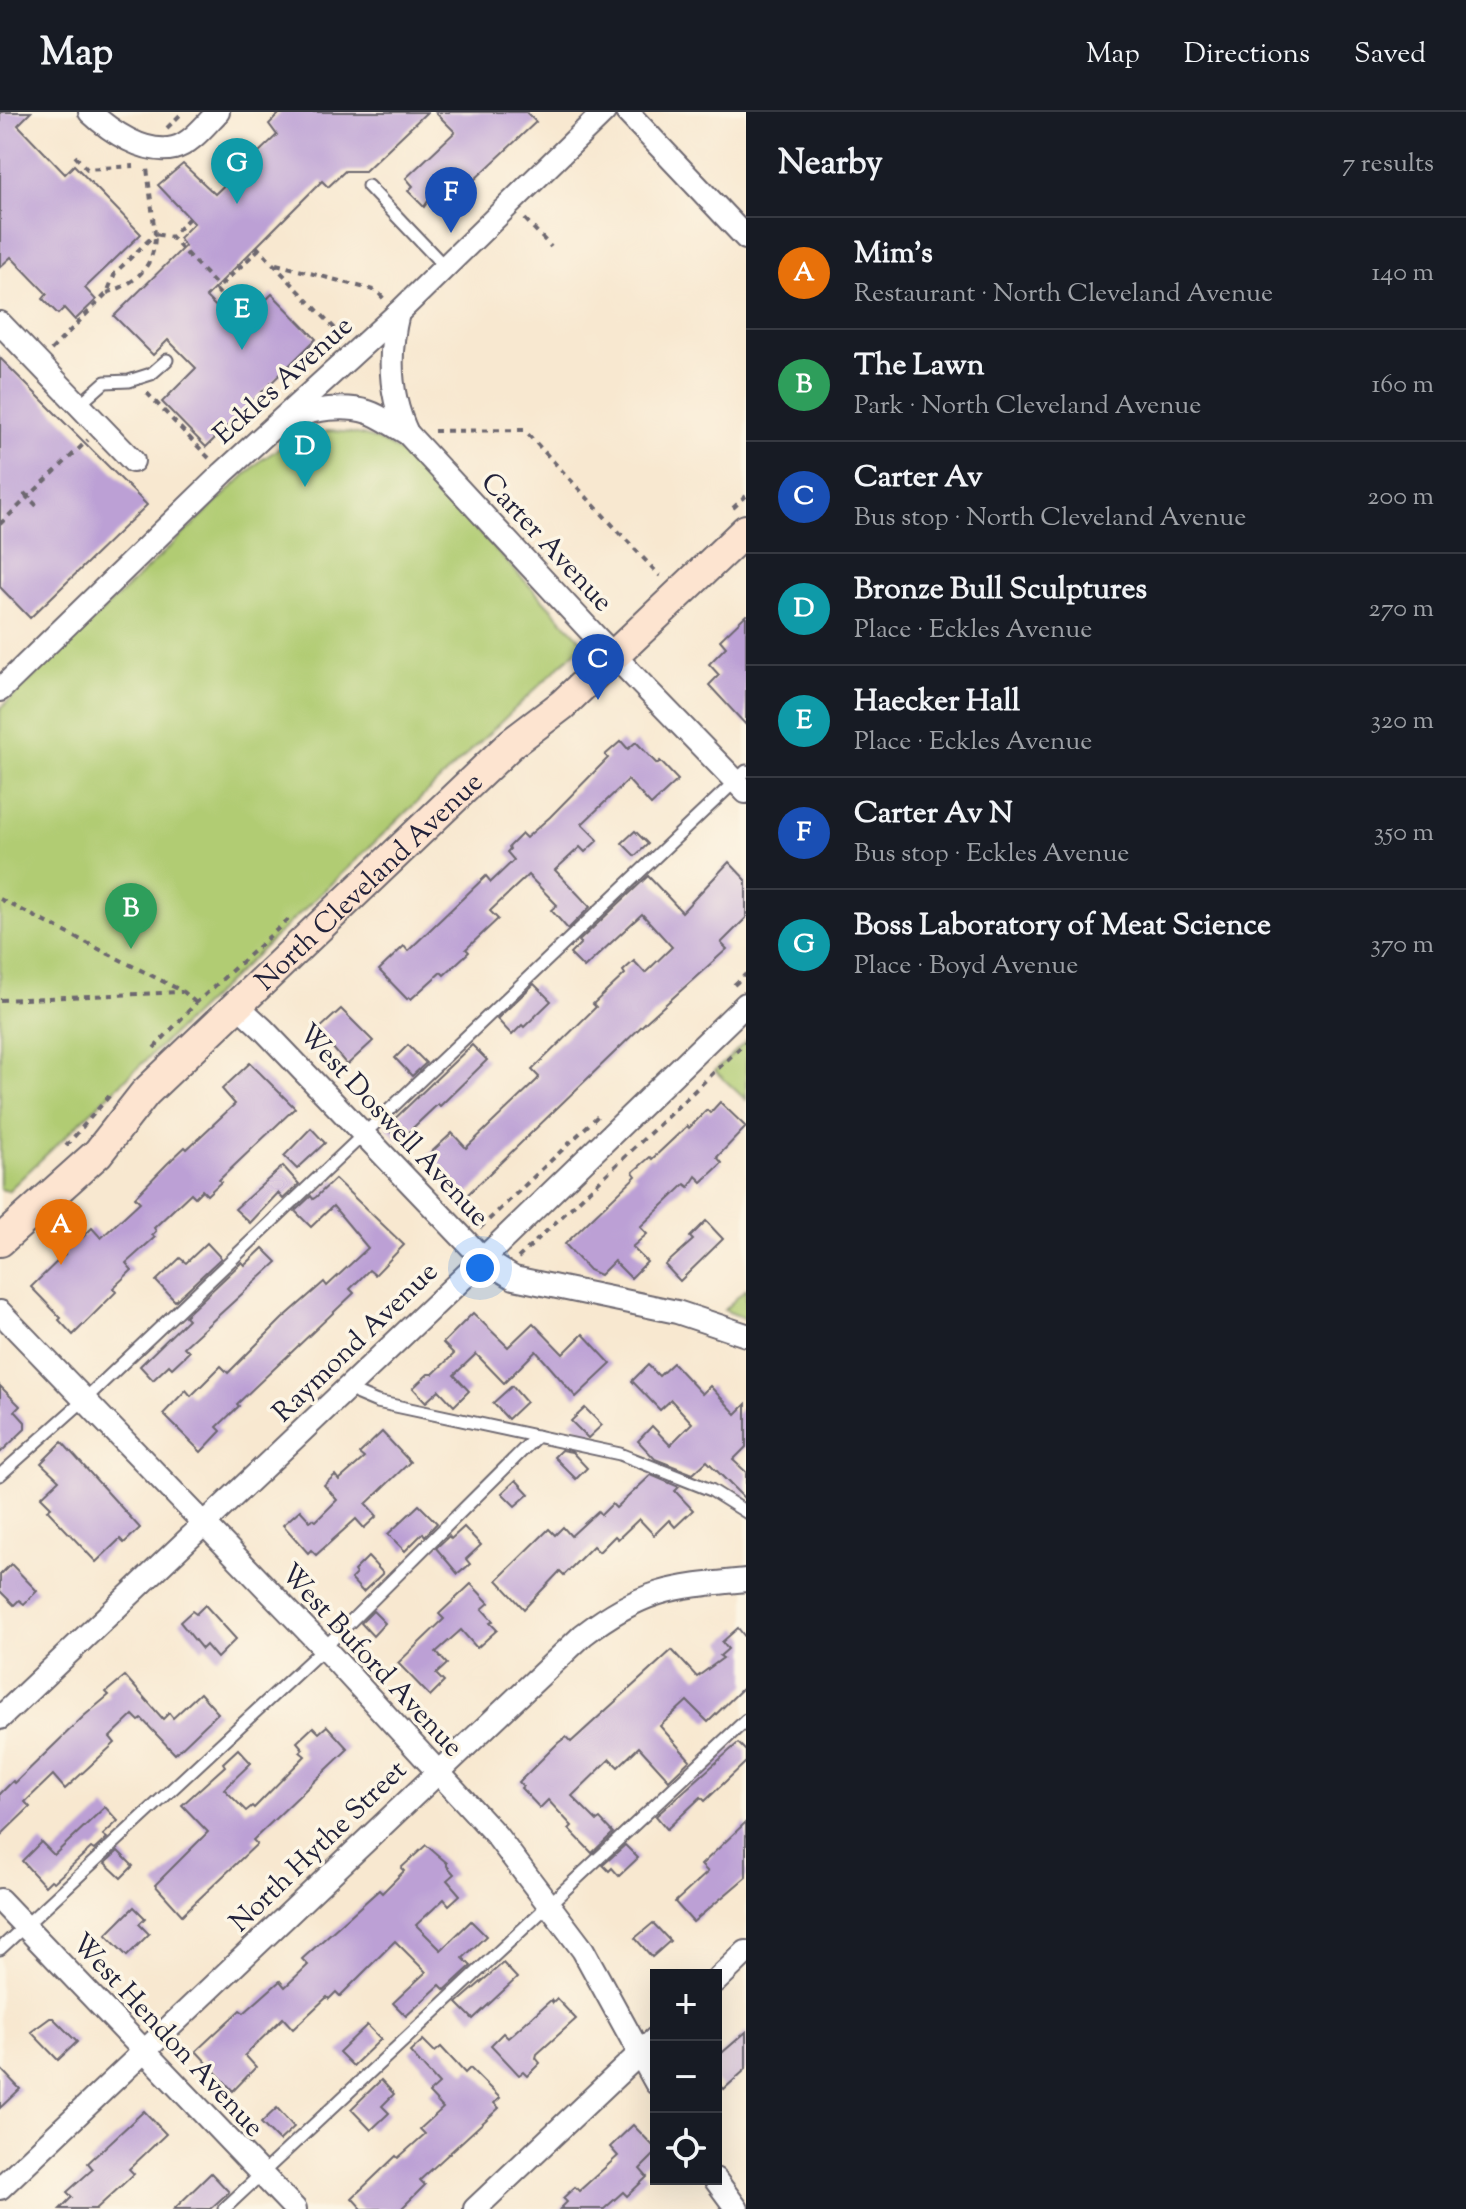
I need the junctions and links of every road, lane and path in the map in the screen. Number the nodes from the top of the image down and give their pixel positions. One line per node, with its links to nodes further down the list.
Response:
1 (90, 112): 3 (street)
2 (183, 112): 6 (path)
3 (218, 112)
4 (604, 112): 16 (street, Eckles Avenue)
5 (627, 112): 13 (street)
6 (165, 129)
7 (146, 161): 11 (path)
8 (368, 186): 16 (lane)
9 (517, 211): 14 (path)
10 (189, 218): 12 (path)
11 (155, 234): 12 (path); 18 (path); 18 (path)
12 (171, 237): 17 (path)
13 (746, 238)
14 (551, 247)
15 (273, 264): 17 (path); 19 (path); 22 (path)
16 (444, 266): 19 (street, Eckles Avenue)
17 (219, 288): 20 (path)
18 (107, 293): 24 (path)
19 (392, 307): 22 (street, Eckles Avenue); 29 (street, Carter Avenue)
20 (245, 320)
21 (0, 323): 24 (street)
22 (357, 352): 27 (street, Eckles Avenue)
23 (167, 360): 26 (lane)
24 (38, 363): 26 (street)
25 (147, 393): 31 (path)
26 (79, 405): 28 (street)
27 (283, 419): 29 (street, Carter Avenue); 31 (street, Eckles Avenue)
28 (101, 427): 30 (street); 34 (path)
29 (415, 432): 36 (path); 37 (street, Carter Avenue)
30 (133, 461)
31 (223, 473): 38 (street, Eckles Avenue)
32 (24, 493): 33 (path, bridge)
33 (39, 508)
34 (0, 524)
35 (746, 530): 37 (main road, North Cleveland Avenue)
36 (660, 576)
37 (614, 655): 39 (street, Carter Avenue); 45 (main road, North Cleveland Avenue)
38 (0, 690)
39 (743, 782): 47 (lane)
40 (0, 899): 41 (path)
41 (184, 992): 42 (path); 43 (path)
42 (0, 1000)
43 (196, 1003)
44 (746, 1004): 49 (street, Raymond Avenue)
45 (238, 1006): 47 (street, West Doswell Avenue); 48 (main road, North Cleveland Avenue)
46 (746, 1042): 50 (path)
47 (363, 1134): 49 (street, West Doswell Avenue); 54 (lane)
48 (3, 1232)
49 (483, 1259): 52 (street, West Doswell Avenue); 53 (street, Raymond Avenue)
50 (512, 1263)
51 (0, 1312): 54 (street, West Buford Avenue)
52 (746, 1335)
53 (348, 1386): 55 (lane); 58 (street, Raymond Avenue)
54 (84, 1400): 56 (lane); 58 (street, West Buford Avenue)
55 (537, 1436): 57 (lane); 60 (lane)
56 (0, 1475)
57 (746, 1512)
58 (205, 1524): 60 (street, West Buford Avenue); 61 (street, Raymond Avenue)
59 (746, 1580): 63 (street, North Hythe Street)
60 (324, 1648): 63 (street, West Buford Avenue); 66 (lane)
61 (0, 1718)
62 (746, 1720): 65 (lane)
63 (436, 1772): 65 (street, West Buford Avenue); 71 (street, North Hythe Street)
64 (0, 1900): 66 (street, West Hendon Avenue)
65 (550, 1905): 70 (street, West Buford Avenue); 72 (lane)
66 (24, 1926): 67 (lane); 71 (street, West Hendon Avenue)
67 (0, 1949)
68 (746, 1952): 69 (street)
69 (722, 1975)
70 (648, 2046): 78 (street)
71 (143, 2052): 72 (street, West Hendon Avenue); 74 (street, North Hythe Street)
72 (260, 2175): 76 (lane); 77 (street, West Hendon Avenue)
73 (719, 2185): 75 (street)
74 (0, 2188)
75 (732, 2207)
76 (224, 2209)
77 (295, 2209)
78 (475, 2209)

